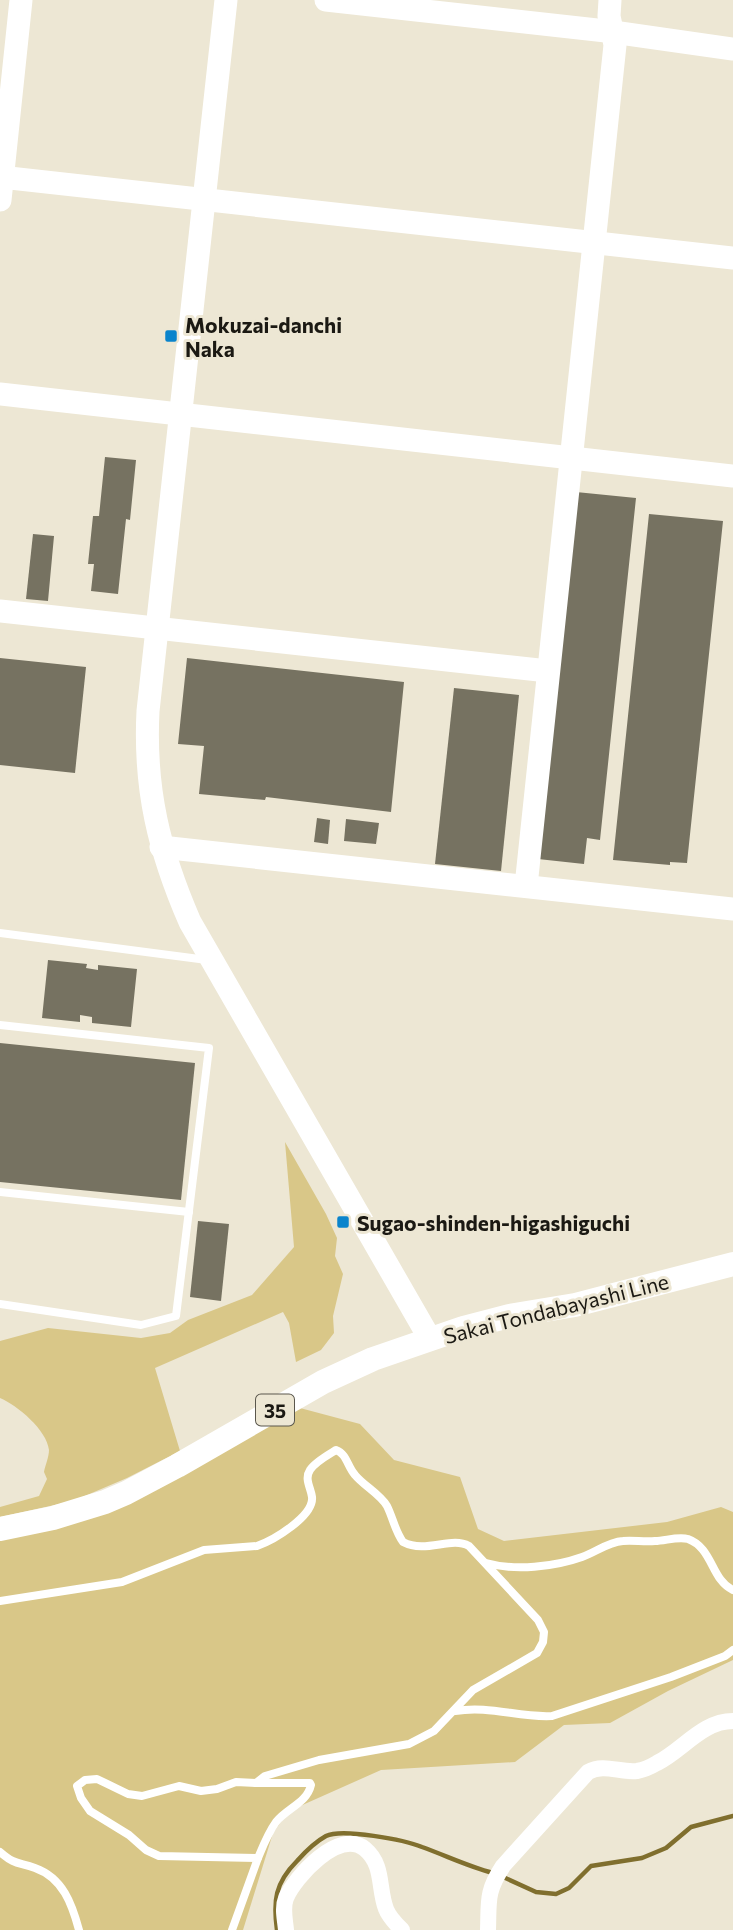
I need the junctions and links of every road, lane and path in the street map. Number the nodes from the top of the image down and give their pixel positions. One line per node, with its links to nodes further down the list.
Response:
1 (21, 0): 7 (street)
2 (226, 0): 8 (street)
3 (326, 0): 5 (street)
4 (610, 0): 5 (street)
5 (612, 32): 6 (street); 9 (street)
6 (733, 49)
7 (1, 185): 8 (street)
8 (204, 200): 9 (street); 12 (street)
9 (594, 243): 10 (street); 13 (street)
10 (733, 258)
11 (0, 394): 12 (street)
12 (180, 414): 13 (street); 16 (street)
13 (571, 457): 14 (street); 17 (street)
14 (733, 476)
15 (0, 611): 16 (street)
16 (157, 629): 17 (street); 18 (street)
17 (548, 671): 19 (street)
18 (161, 847): 19 (street); 22 (street)
19 (526, 886): 20 (street)
20 (733, 909)
21 (0, 933): 22 (lane)
22 (211, 960): 28 (street)
23 (0, 1025): 25 (lane)
24 (0, 1192): 25 (lane)
25 (189, 1212): 27 (lane)
26 (733, 1264): 28 (main road, Sakai Tondabayashi Line / 35)
27 (0, 1304)
28 (430, 1339): 29 (main road, Sakai Tondabayashi Line / 35)
29 (0, 1529)
30 (484, 1563): 31 (lane); 32 (lane); 34 (lane)
31 (733, 1590)
32 (0, 1601)
33 (733, 1650): 34 (lane)
34 (455, 1711): 36 (lane)
35 (733, 1721): 43 (street)
36 (256, 1783): 38 (lane); 38 (lane)
37 (0, 1852): 39 (lane)
38 (258, 1858): 40 (lane)
39 (79, 1930)
40 (232, 1930)
41 (286, 1930): 42 (street)
42 (402, 1930)
43 (488, 1930)

